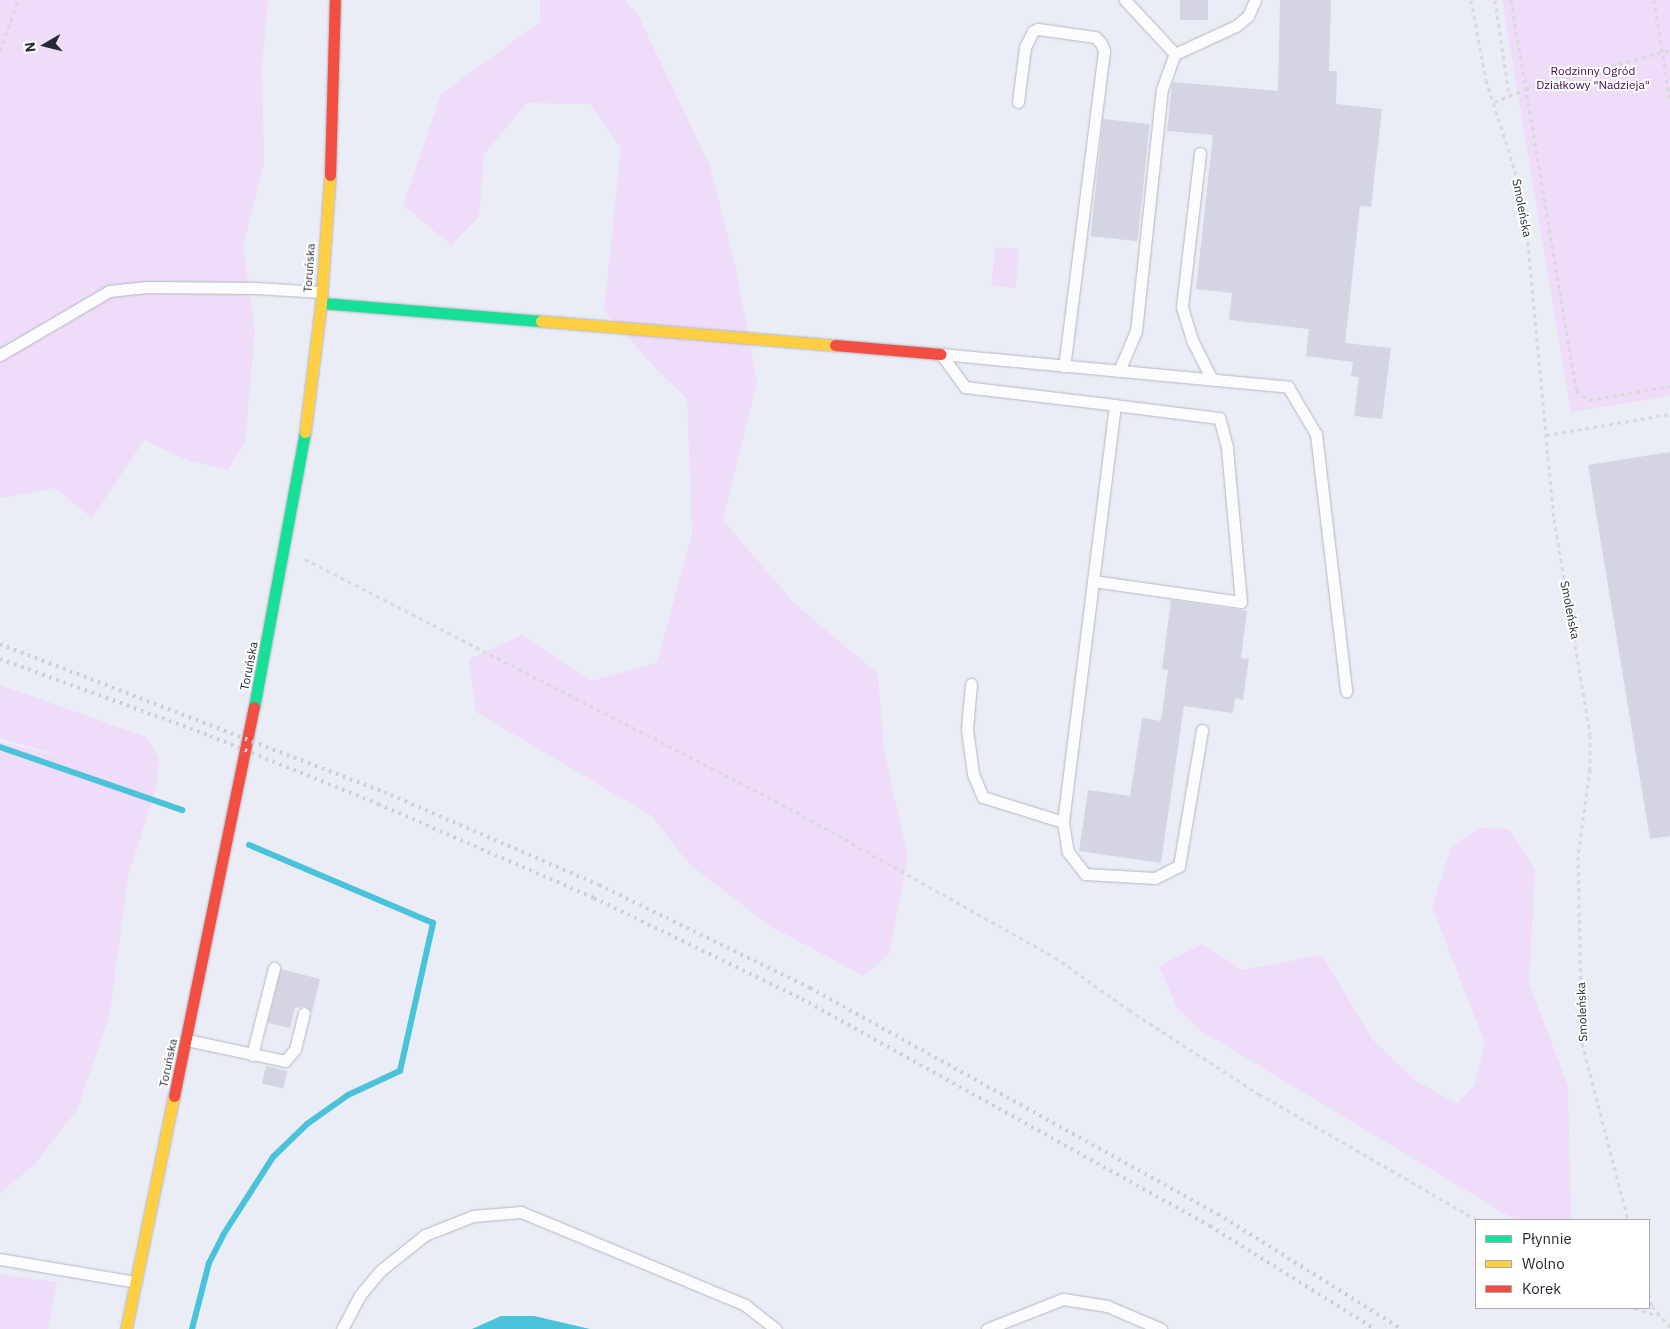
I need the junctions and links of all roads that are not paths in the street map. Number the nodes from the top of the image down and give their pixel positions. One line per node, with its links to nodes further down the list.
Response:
1 (335, 0): 7 (street, Toruńska)
2 (1126, 0): 4 (lane)
3 (1255, 0): 4 (lane)
4 (1175, 54): 11 (lane)
5 (1018, 102): 10 (lane)
6 (1200, 153): 12 (lane)
7 (321, 298): 8 (street); 9 (lane); 21 (street, Toruńska)
8 (941, 354): 10 (lane); 13 (lane)
9 (0, 355)
10 (1064, 366): 11 (lane)
11 (1118, 371): 12 (lane)
12 (1212, 380): 16 (lane)
13 (1115, 405): 14 (lane); 14 (lane)
14 (1093, 581): 18 (lane)
15 (971, 684): 18 (lane)
16 (1346, 691)
17 (1202, 730): 18 (lane)
18 (1063, 822)
19 (274, 968): 22 (lane)
20 (304, 1012): 22 (lane)
21 (187, 1040): 22 (lane); 24 (street, Toruńska)
22 (252, 1055)
23 (0, 1259): 24 (lane)
24 (136, 1282): 25 (street, Toruńska)
25 (126, 1329)
26 (342, 1329): 27 (lane)
27 (776, 1329)
28 (987, 1329): 29 (lane)
29 (1161, 1329)

